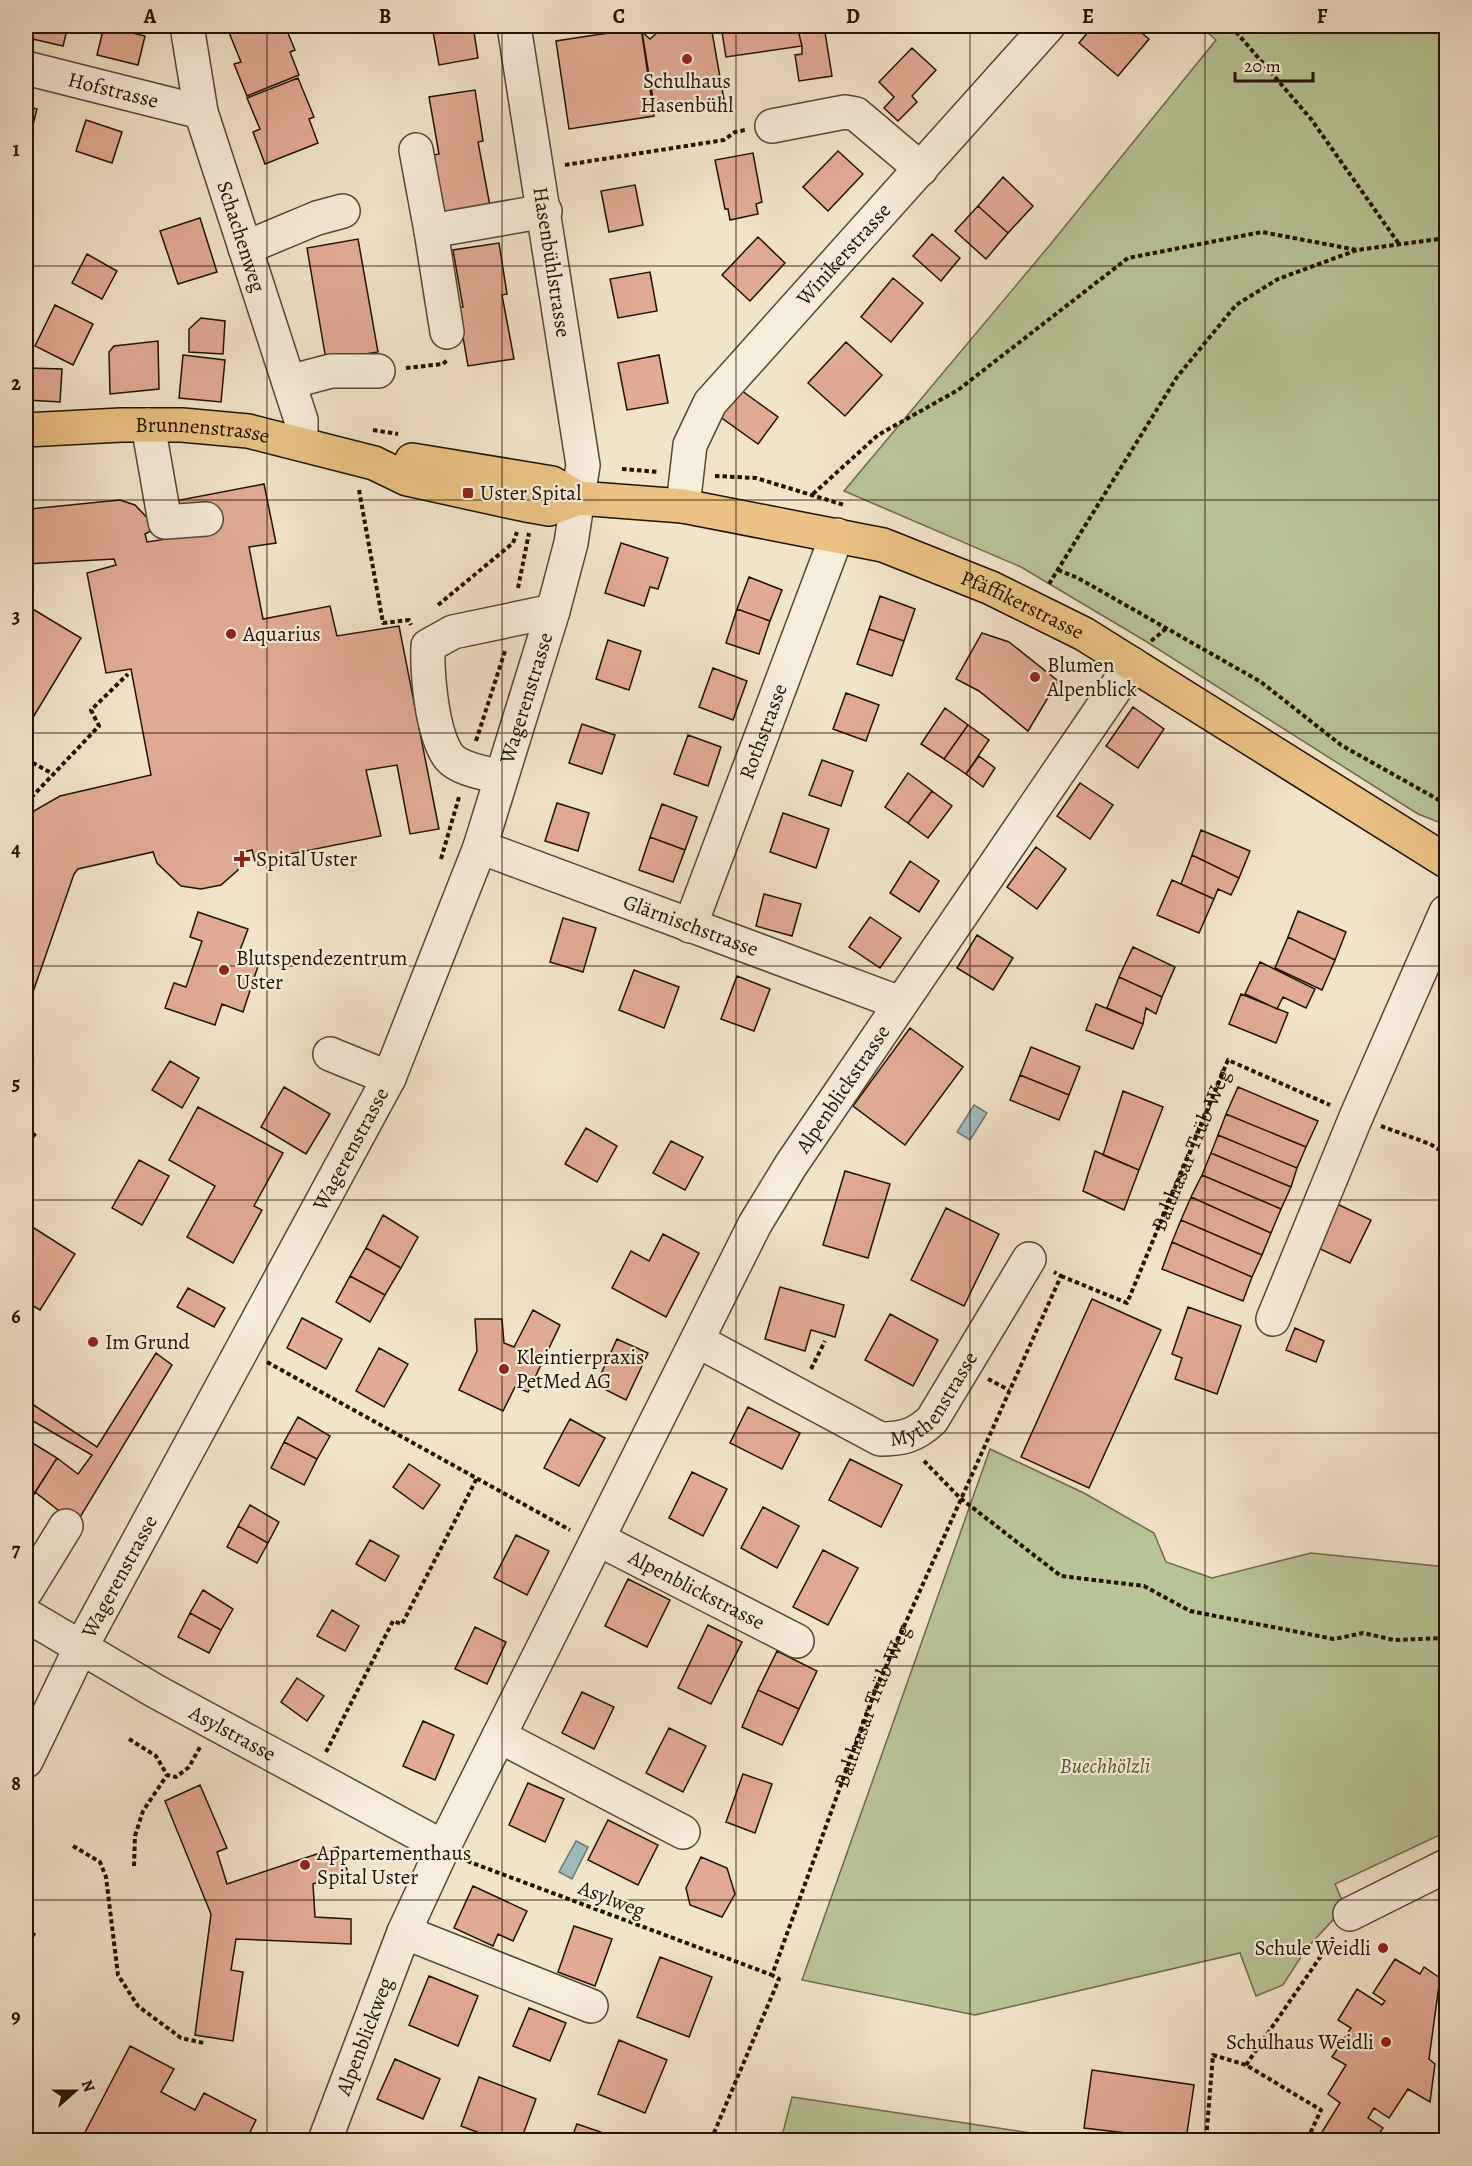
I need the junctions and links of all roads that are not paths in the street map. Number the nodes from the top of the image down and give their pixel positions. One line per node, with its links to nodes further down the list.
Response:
1 (187, 26): 5 (street, Schachenweg)
2 (514, 26): 10 (street, Hasenbühlstrasse)
3 (1048, 26): 8 (street, Winikerstrasse)
4 (26, 68): 5 (street, Hofstrasse)
5 (201, 112): 12 (street, Schachenweg)
6 (772, 126): 8 (street)
7 (416, 150): 11 (street)
8 (921, 169): 20 (street, Winikerstrasse)
9 (343, 211): 12 (street)
10 (545, 211): 11 (street); 19 (street, Hasenbühlstrasse)
11 (431, 231): 13 (street)
12 (245, 248): 15 (street, Schachenweg)
13 (447, 344)
14 (378, 370): 15 (street)
15 (289, 382): 18 (street, Schachenweg)
16 (148, 425): 17 (main road, Brunnenstrasse); 18 (main road, Brunnenstrasse); 21 (street)
17 (26, 430)
18 (301, 444): 19 (main road, Brunnenstrasse)
19 (579, 498): 20 (main road, Pfäffikerstrasse); 23 (street, Wagerenstrasse)
20 (683, 506): 22 (main road, Pfäffikerstrasse)
21 (206, 519)
22 (837, 535): 24 (main road, Pfäffikerstrasse); 29 (street, Rothstrasse)
23 (552, 611): 25 (street, Wagerenstrasse); 25 (street)
24 (1137, 656): 27 (main road, Pfäffikerstrasse); 30 (street, Alpenblickstrasse)
25 (501, 777): 26 (street, Wagerenstrasse)
26 (480, 847): 29 (street, Glärnischstrasse); 32 (street, Wagerenstrasse)
27 (1446, 861)
28 (1446, 912): 34 (street)
29 (690, 926): 30 (street, Glärnischstrasse)
30 (900, 1003): 35 (street, Alpenblickstrasse)
31 (330, 1054): 32 (street)
32 (389, 1078): 41 (street, Wagerenstrasse)
33 (1029, 1259): 35 (street, Mythenstrasse)
34 (1274, 1319)
35 (698, 1341): 37 (street, Alpenblickstrasse)
36 (66, 1526): 38 (street)
37 (596, 1542): 40 (street, Alpenblickstrasse); 42 (street, Alpenblickstrasse)
38 (26, 1591)
39 (26, 1616): 41 (street, Asylstrasse)
40 (797, 1641)
41 (80, 1648): 43 (street, Wagerenstrasse); 45 (street, Asylstrasse)
42 (499, 1736): 44 (street); 45 (street, Alpenblickstrasse)
43 (26, 1761)
44 (683, 1832)
45 (442, 1848): 48 (street, Alpenblickweg)
46 (1446, 1866): 47 (street)
47 (1350, 1914)
48 (404, 1932): 49 (street); 50 (street, Alpenblickweg)
49 (591, 2006)
50 (325, 2140)

